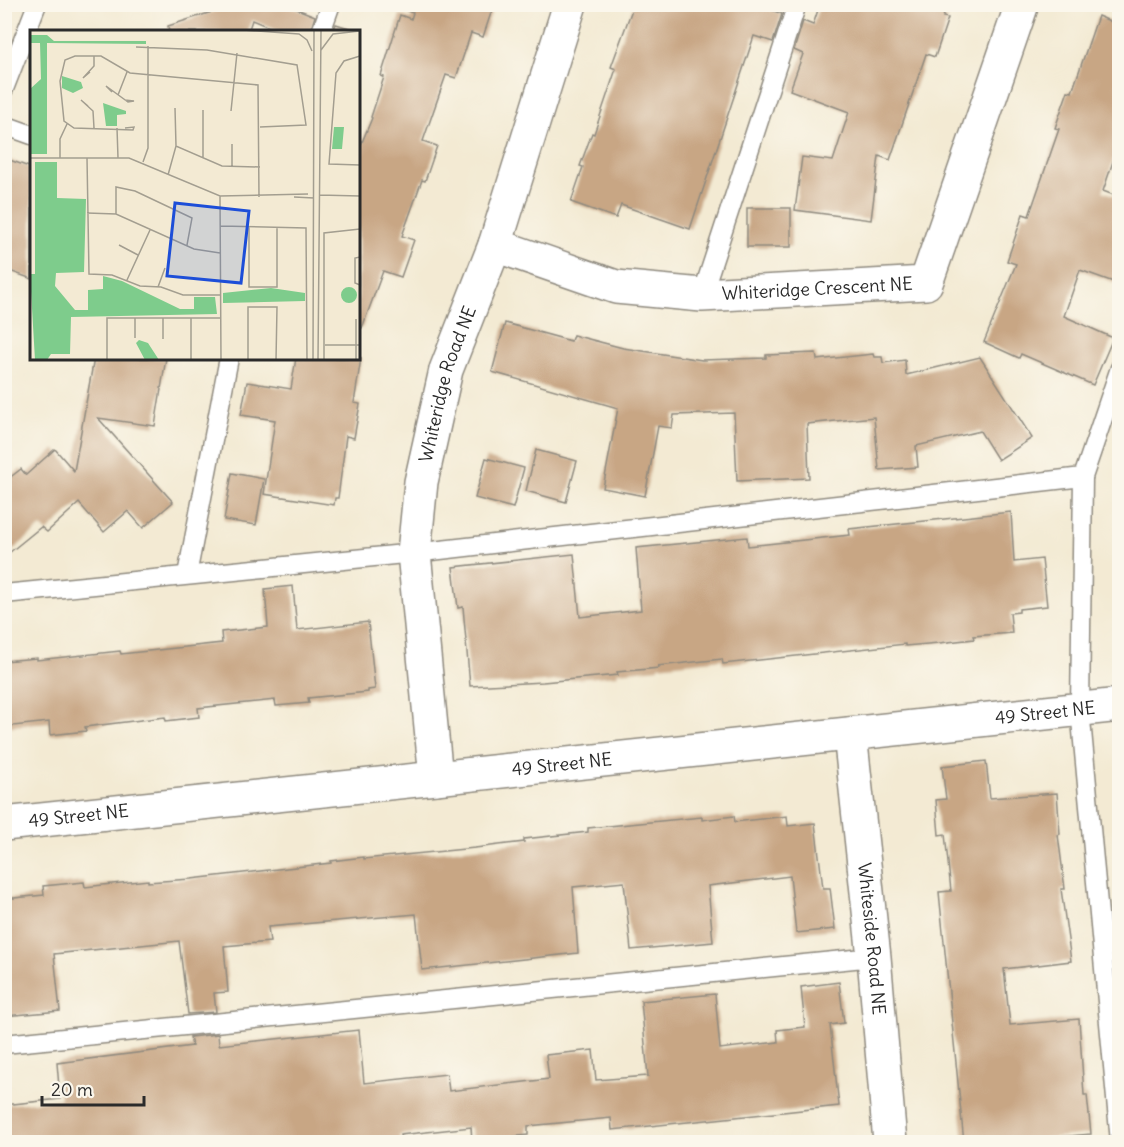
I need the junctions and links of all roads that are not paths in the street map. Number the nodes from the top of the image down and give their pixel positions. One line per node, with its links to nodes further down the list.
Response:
1 (37, 4): 7 (lane)
2 (331, 4): 6 (lane)
3 (570, 4): 10 (street, Whiteridge Road NE)
4 (797, 4): 11 (lane)
5 (1022, 4): 11 (street, Whiteridge Crescent NE)
6 (322, 30)
7 (4, 89)
8 (4, 125): 9 (lane)
9 (30, 134)
10 (495, 245): 11 (street, Whiteridge Crescent NE); 15 (street, Whiteridge Road NE)
11 (702, 295)
12 (229, 360): 16 (lane)
13 (1119, 368): 14 (lane)
14 (1083, 477): 15 (lane); 19 (lane)
15 (414, 553): 16 (lane); 21 (street, Whiteridge Road NE)
16 (187, 575): 17 (lane)
17 (4, 594)
18 (1119, 705): 19 (street, 49 Street NE)
19 (1080, 709): 20 (street, 49 Street NE); 25 (lane)
20 (850, 734): 21 (street, 49 Street NE); 23 (street, Whiteside Road NE)
21 (436, 778): 22 (street, 49 Street NE)
22 (4, 824)
23 (874, 957): 24 (lane); 26 (street, Whiteside Road NE)
24 (4, 1044)
25 (1119, 1142)
26 (890, 1143)

